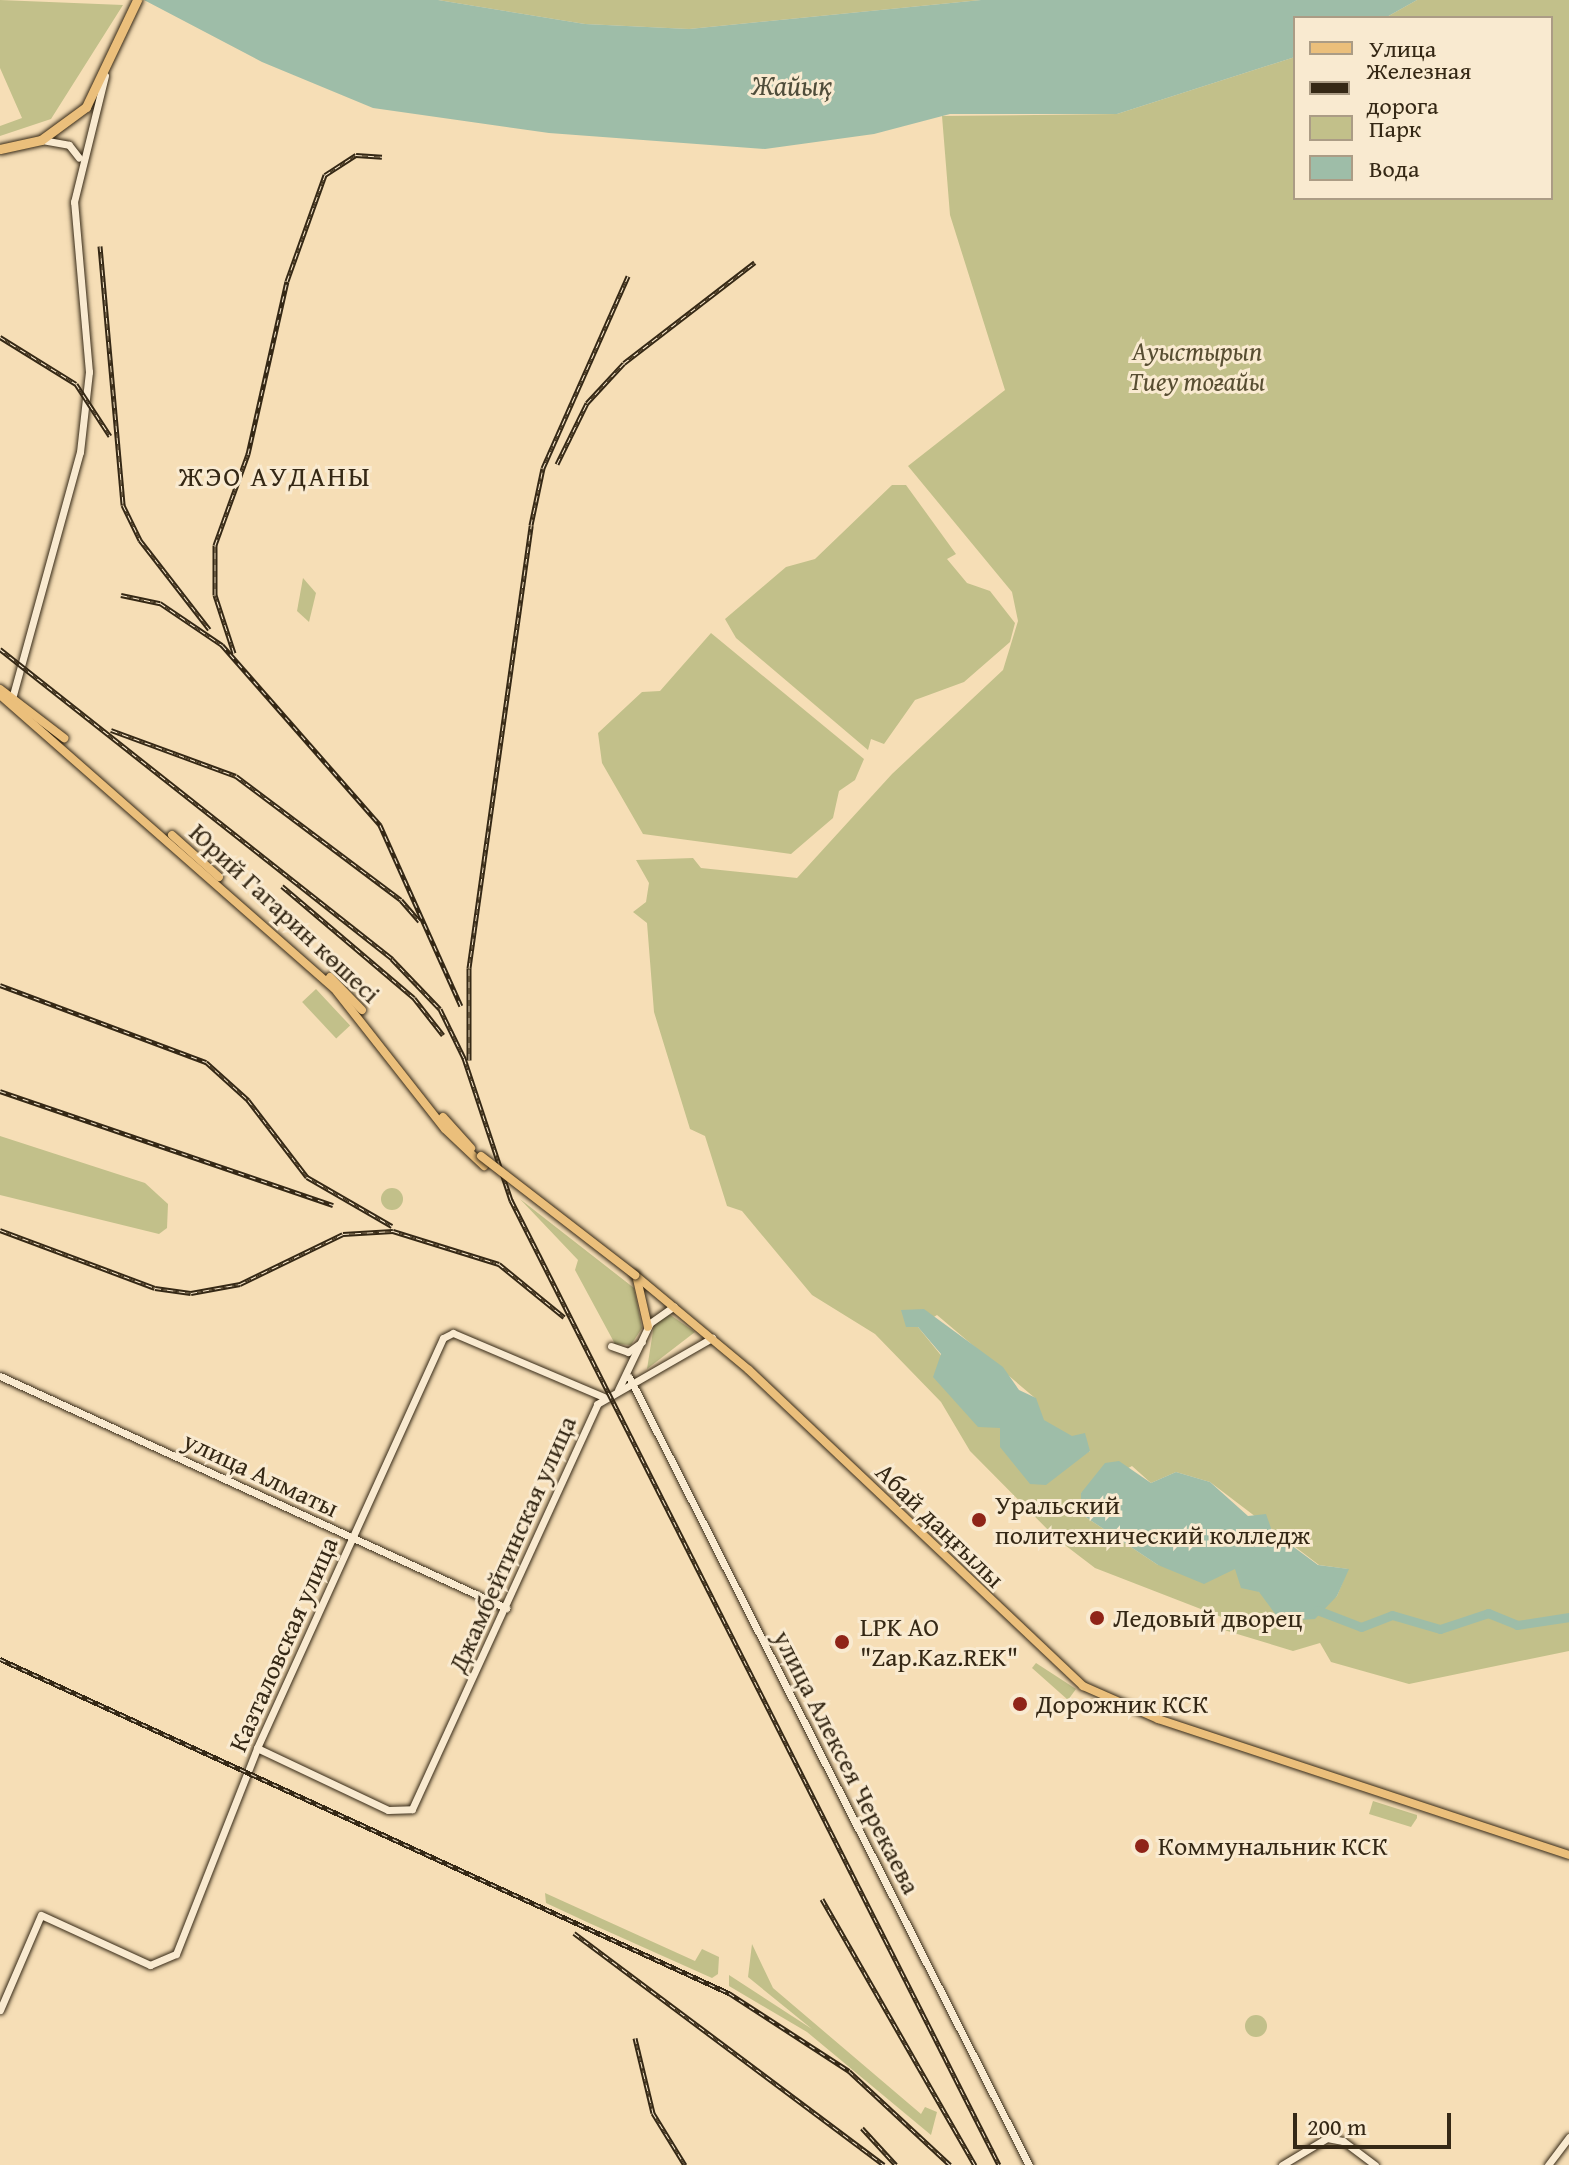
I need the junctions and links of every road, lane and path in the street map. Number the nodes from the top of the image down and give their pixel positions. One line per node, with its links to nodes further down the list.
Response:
1 (137, 0): 2 (highway)
2 (105, 75): 3 (highway); 5 (street)
3 (41, 140): 4 (highway); 5 (street)
4 (0, 149)
5 (79, 160): 8 (street)
6 (0, 689): 8 (main road, Юрий Гагарин көшесі)
7 (0, 695): 9 (main road, Юрий Гагарин көшесі, bridge)
8 (13, 695): 9 (main road, Юрий Гагарин көшесі, bridge)
9 (635, 1275): 10 (main road, Абай даңғылы); 11 (main road)
10 (674, 1306): 11 (street); 12 (main road, Абай даңғылы)
11 (648, 1327): 13 (street)
12 (712, 1338): 17 (street, Джамбейтинская улица); 23 (main road, Абай даңғылы)
13 (644, 1341): 14 (street); 16 (street)
14 (611, 1346)
15 (0, 1376): 20 (street, улица Алматы)
16 (629, 1377): 17 (street, улица Алексея Черекаева); 18 (street)
17 (633, 1386): 18 (street, Джамбейтинская улица); 26 (street, улица Алексея Черекаева)
18 (618, 1390): 19 (street, Джамбейтинская улица)
19 (604, 1397): 20 (street, Казталовская улица); 21 (street, Джамбейтинская улица)
20 (351, 1538): 21 (street, улица Алматы); 22 (street, Казталовская улица)
21 (506, 1608): 22 (street, Джамбейтинская улица)
22 (257, 1748): 24 (street, Казталовская улица)
23 (1569, 1855)
24 (0, 2010)
25 (1569, 2137): 29 (street)
26 (1029, 2165)
27 (1282, 2165): 28 (street)
28 (1375, 2165)
29 (1548, 2165)

